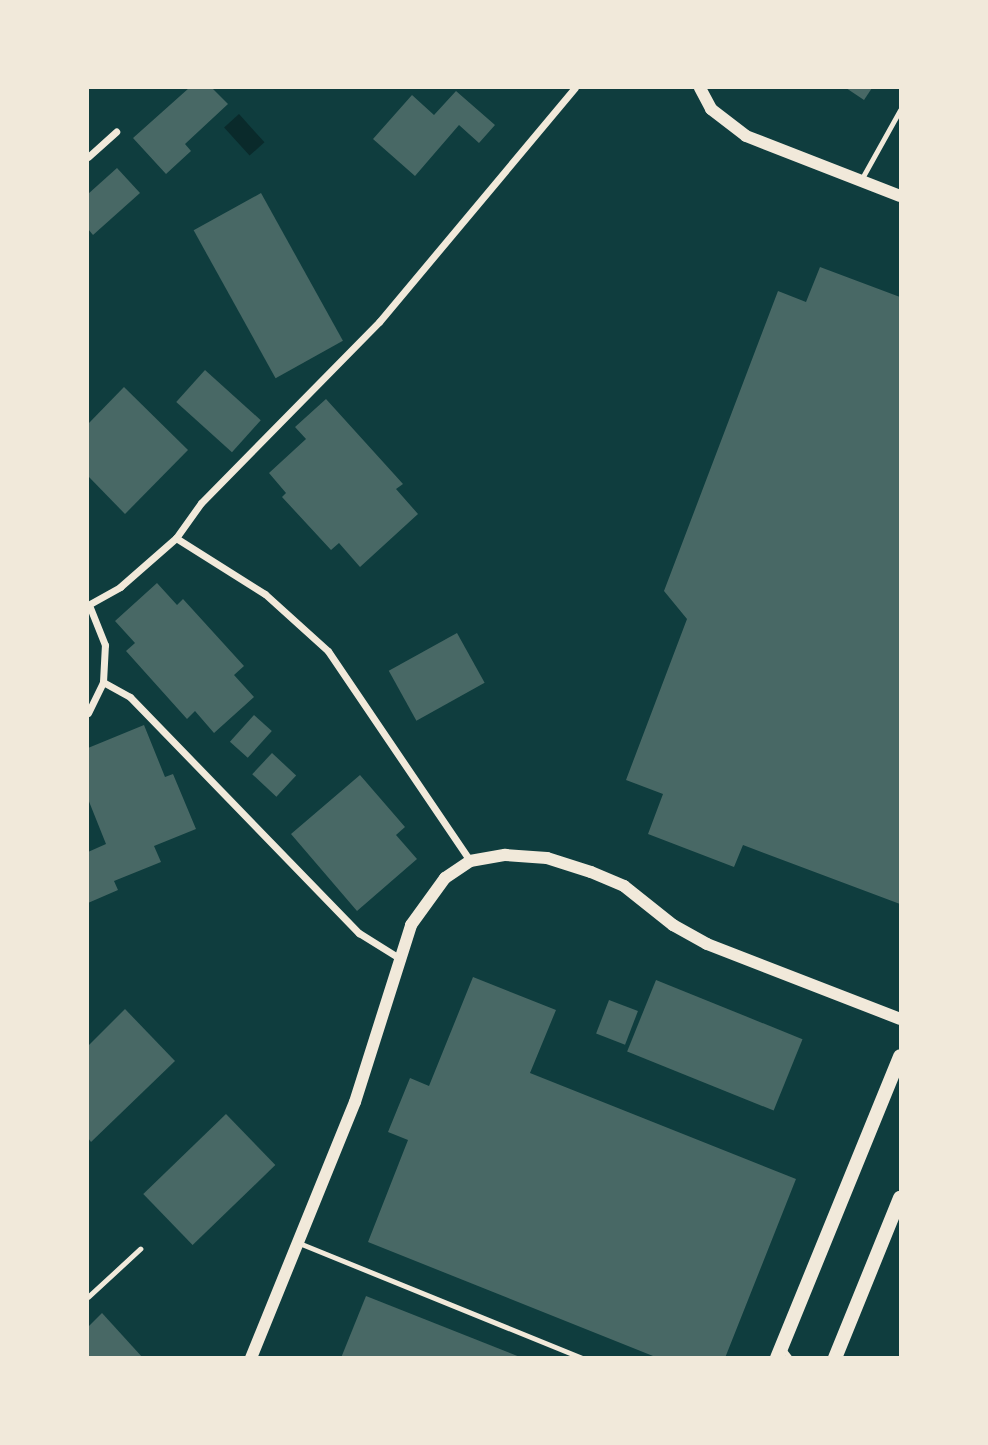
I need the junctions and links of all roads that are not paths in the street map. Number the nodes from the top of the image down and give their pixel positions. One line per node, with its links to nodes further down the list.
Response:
1 (575, 88): 8 (street)
2 (700, 88): 6 (street)
3 (901, 110): 6 (lane)
4 (116, 132): 5 (street)
5 (88, 157)
6 (861, 180): 7 (street)
7 (901, 196)
8 (176, 538): 9 (street); 12 (street)
9 (88, 605): 10 (street)
10 (103, 682): 11 (street); 13 (street)
11 (88, 713)
12 (470, 861): 13 (street); 14 (street)
13 (399, 958): 17 (street)
14 (901, 1019)
15 (901, 1056): 18 (main road)
16 (901, 1198): 21 (main road)
17 (298, 1242): 19 (street); 20 (lane)
18 (780, 1355)
19 (251, 1357)
20 (582, 1357)
21 (835, 1357)

